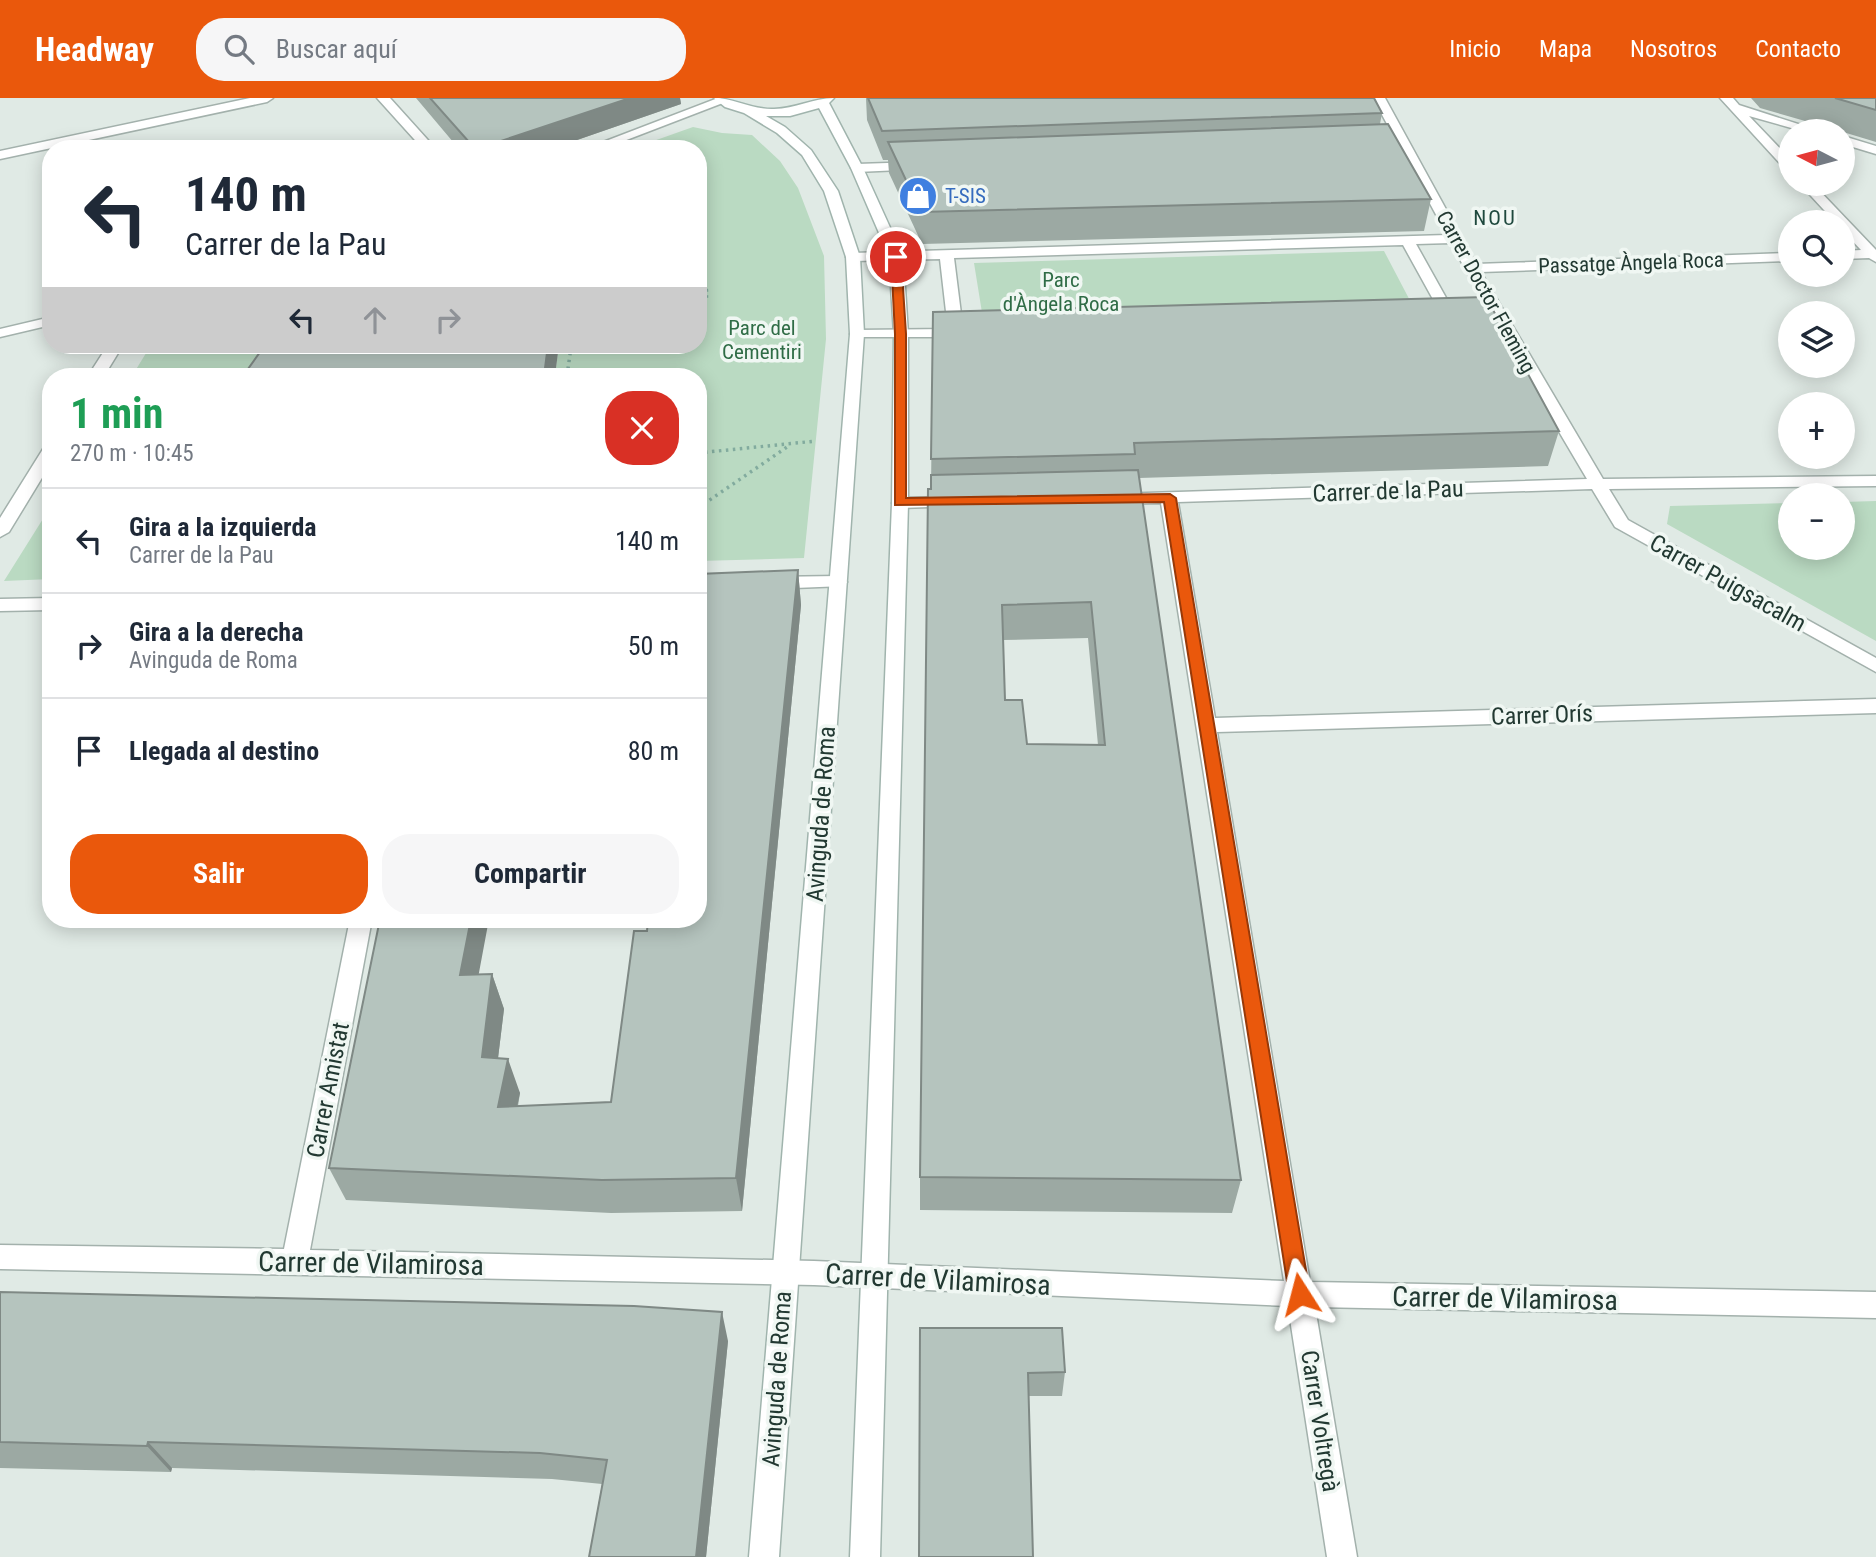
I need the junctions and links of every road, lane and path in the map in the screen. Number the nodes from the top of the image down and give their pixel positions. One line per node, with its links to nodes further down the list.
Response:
1 (267, 98): 9 (street)
2 (383, 98): 10 (street)
3 (1379, 98): 22 (street, Carrer Doctor Fleming)
4 (721, 99): 7 (street); 11 (street)
5 (826, 100): 7 (street); 18 (street)
6 (1731, 103): 8 (street); 15 (street)
7 (748, 111): 27 (street, Avinguda de Roma)
8 (1778, 119)
9 (86, 140)
10 (422, 140)
11 (614, 140)
12 (1855, 144): 14 (street)
13 (42, 148): 16 (street)
14 (1876, 150)
15 (1778, 153)
16 (0, 155)
17 (926, 166): 18 (street)
18 (857, 168): 28 (street)
19 (1818, 196): 20 (street)
20 (1832, 210)
21 (1855, 235): 26 (street)
22 (1457, 239): 23 (street); 30 (street, Carrer Doctor Fleming)
23 (1407, 240): 24 (street); 31 (street)
24 (947, 255): 28 (street); 35 (street)
25 (1855, 255): 26 (street)
26 (1874, 256)
27 (853, 257): 28 (street); 34 (street, Avinguda de Roma)
28 (896, 257): 35 (street)
29 (1778, 257): 30 (street, Passatge Àngela Roca)
30 (1473, 268): 41 (street, Carrer Doctor Fleming)
31 (1451, 321)
32 (42, 323): 33 (street)
33 (0, 333)
34 (857, 334): 35 (street); 48 (street, Avinguda de Roma)
35 (901, 334): 46 (street)
36 (816, 441): 37 (path)
37 (794, 443): 38 (path); 45 (path)
38 (707, 452)
39 (42, 464): 47 (street)
40 (1876, 481): 41 (street, Carrer de la Pau)
41 (1596, 484): 42 (street, Carrer de la Pau); 52 (street, Carrer Puigsacalm)
42 (1170, 498): 43 (street, Carrer de la Pau); 54 (street, Carrer Voltregà)
43 (1102, 499)
44 (967, 501): 46 (street)
45 (707, 502)
46 (900, 502): 59 (street)
47 (0, 532)
48 (838, 582): 49 (street); 58 (street, Avinguda de Roma)
49 (753, 583)
50 (42, 604): 51 (street)
51 (0, 605)
52 (1876, 666)
53 (1876, 706): 54 (street, Carrer Orís)
54 (1208, 725): 60 (street, Carrer Voltregà)
55 (359, 928): 57 (street, Carrer Amistat)
56 (0, 1257): 57 (street, Carrer de Vilamirosa)
57 (295, 1261): 58 (street, Carrer de Vilamirosa)
58 (785, 1273): 59 (street, Carrer de Vilamirosa); 62 (street, Avinguda de Roma)
59 (877, 1276): 60 (street, Carrer de Vilamirosa); 63 (street)
60 (1300, 1294): 61 (street, Carrer de Vilamirosa); 64 (street, Carrer Voltregà)
61 (1876, 1306)
62 (764, 1557)
63 (865, 1557)
64 (1342, 1557)

